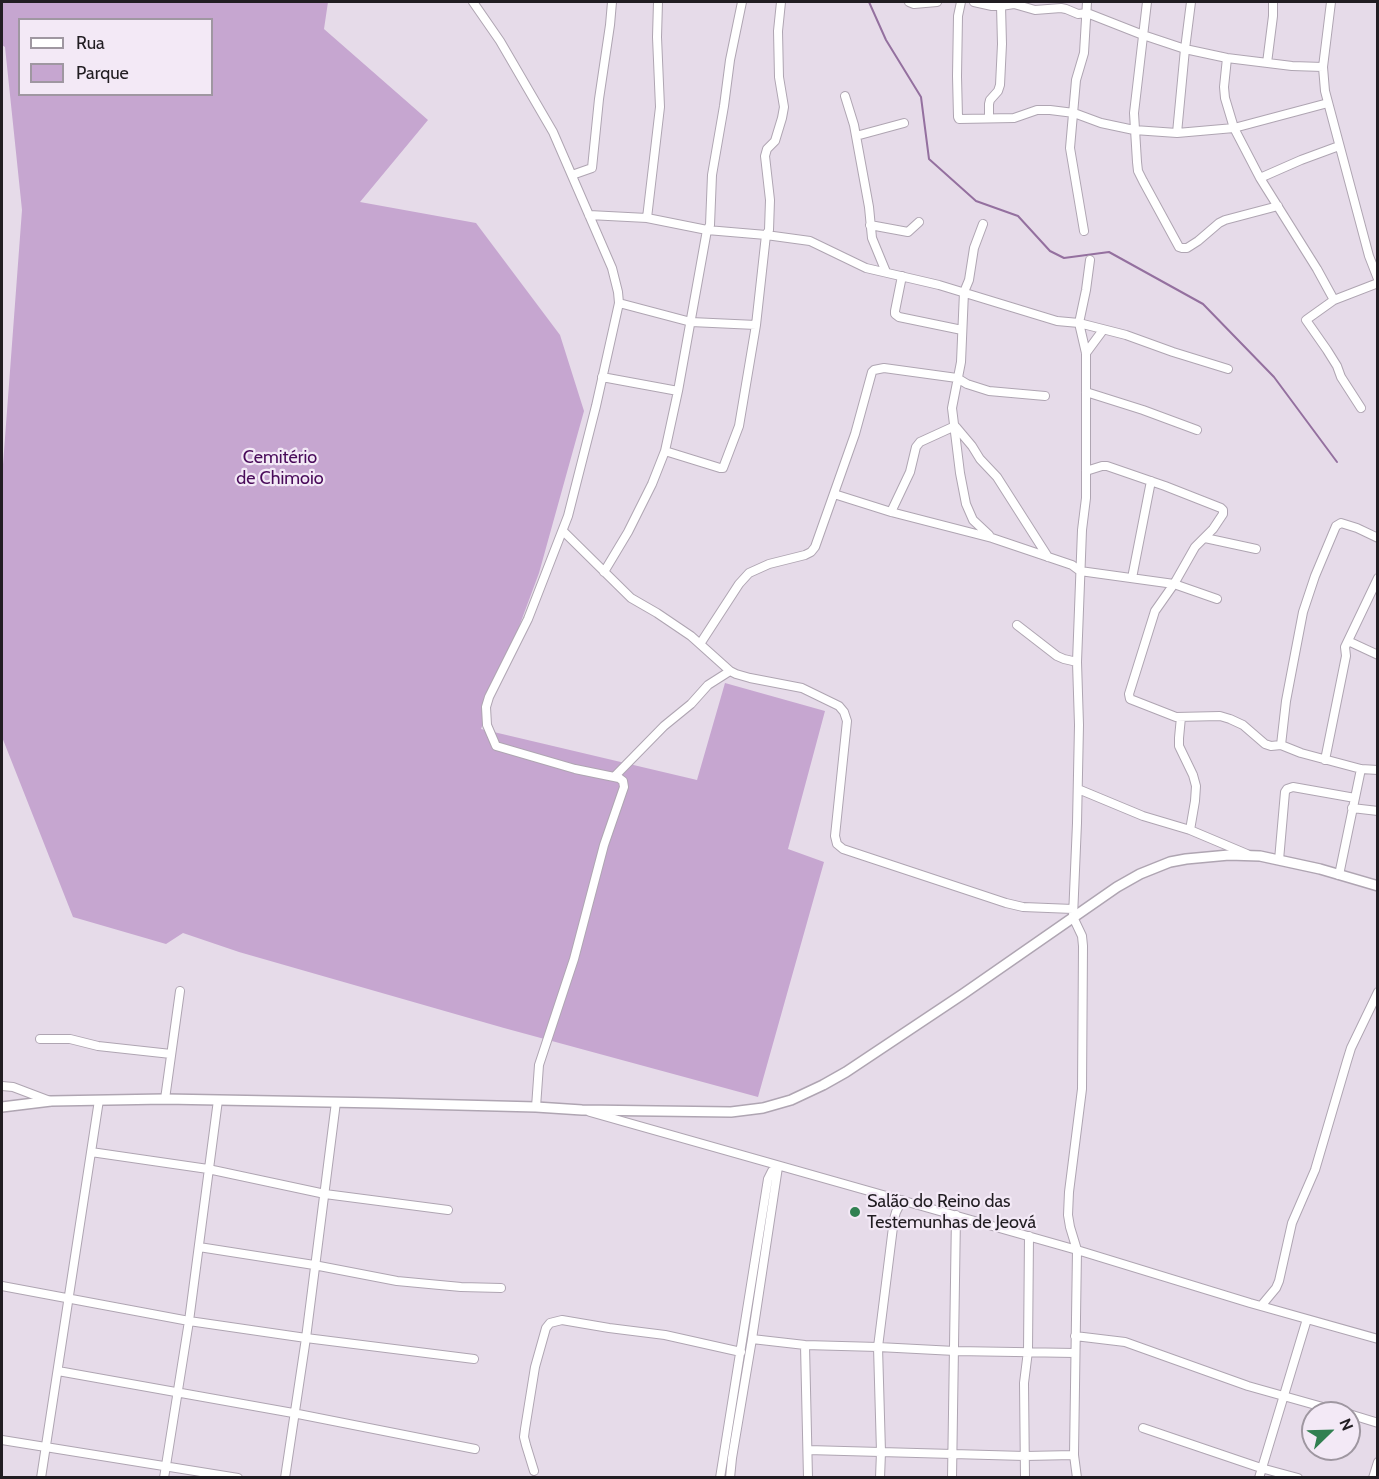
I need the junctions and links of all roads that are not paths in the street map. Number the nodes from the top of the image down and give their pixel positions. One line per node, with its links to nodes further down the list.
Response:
1 (475, 2): 32 (street)
2 (612, 2): 32 (street)
3 (658, 2): 36 (street)
4 (742, 2): 40 (street)
5 (781, 2): 42 (street)
6 (909, 2): 7 (street)
7 (937, 2)
8 (961, 2): 25 (street)
9 (974, 2): 15 (street)
10 (1087, 2): 16 (street)
11 (1146, 2): 17 (street)
12 (1191, 2): 18 (street)
13 (1273, 2): 20 (street)
14 (1331, 2): 21 (street)
15 (1006, 4): 16 (street); 25 (street)
16 (1087, 13): 17 (street); 24 (street)
17 (1143, 34): 18 (street); 28 (street)
18 (1185, 49): 19 (street); 29 (street)
19 (1227, 58): 20 (street); 27 (street)
20 (1267, 63): 21 (street)
21 (1323, 67): 23 (street)
22 (845, 96): 30 (street)
23 (1328, 103): 27 (street); 31 (street)
24 (1074, 113): 25 (street); 28 (street); 41 (street)
25 (989, 118)
26 (904, 123): 30 (street)
27 (1234, 128): 29 (street); 33 (street)
28 (1134, 130): 29 (street); 34 (street)
29 (1178, 133)
30 (856, 135): 39 (street)
31 (1339, 146): 33 (street); 46 (street)
32 (572, 175): 35 (street)
33 (1260, 178): 34 (street)
34 (1278, 206): 48 (street)
35 (589, 215): 36 (street); 49 (street)
36 (647, 218): 40 (street)
37 (919, 222): 39 (street)
38 (983, 224): 47 (street)
39 (870, 225): 44 (street)
40 (707, 230): 42 (street); 50 (street)
41 (1084, 231)
42 (766, 235): 44 (street); 52 (street)
43 (1090, 260): 51 (street)
44 (886, 272): 45 (street)
45 (902, 276): 47 (street); 53 (street)
46 (1377, 281): 48 (street)
47 (964, 292): 51 (street); 53 (street)
48 (1334, 300): 62 (street)
49 (618, 303): 50 (street); 57 (street)
50 (691, 322): 52 (street); 59 (street)
51 (1079, 323): 54 (street); 55 (street)
52 (756, 325): 65 (street)
53 (962, 330): 58 (street)
54 (1103, 330): 55 (street); 56 (street)
55 (1086, 353): 60 (street)
56 (1228, 369)
57 (603, 377): 59 (street); 70 (street)
58 (957, 378): 61 (street); 63 (street); 68 (street)
59 (678, 392): 65 (street)
60 (1086, 392): 64 (street); 66 (street)
61 (1045, 396)
62 (1361, 408)
63 (955, 426): 69 (street); 71 (street); 75 (street)
64 (1197, 430)
65 (665, 451): 77 (street)
66 (1086, 471): 67 (street); 76 (street)
67 (1151, 481): 72 (street); 78 (street)
68 (834, 494): 69 (street); 84 (street)
69 (891, 512): 71 (street)
70 (563, 531): 77 (street); 93 (street)
71 (992, 538): 75 (street)
72 (1205, 538): 74 (street); 80 (street)
73 (1377, 538): 89 (street)
74 (1256, 549)
75 (1048, 557): 76 (street)
76 (1080, 571): 78 (street); 86 (street)
77 (604, 572): 84 (street)
78 (1132, 578): 80 (street)
79 (1377, 578): 83 (street)
80 (1174, 584): 81 (street); 88 (street)
81 (1217, 599)
82 (1017, 625): 86 (street)
83 (1348, 641): 85 (street); 90 (street)
84 (700, 644): 87 (street)
85 (1377, 655)
86 (1077, 662): 94 (street)
87 (730, 671): 93 (street); 103 (street)
88 (1181, 717): 89 (street); 98 (street)
89 (1281, 745): 90 (street)
90 (1325, 760): 91 (street)
91 (1361, 769): 92 (street); 95 (street)
92 (1377, 770)
93 (614, 777): 115 (street)
94 (1078, 789): 98 (street); 103 (street)
95 (1354, 798): 96 (street); 100 (street)
96 (1352, 808): 97 (street); 101 (street)
97 (1377, 811)
98 (1190, 830): 99 (street)
99 (1247, 854): 100 (street); 103 (street)
100 (1279, 860): 101 (street)
101 (1339, 875): 102 (street)
102 (1377, 886)
103 (1073, 913): 116 (street); 126 (street)
104 (180, 991): 107 (street)
105 (1377, 992): 131 (street)
106 (40, 1039): 107 (street)
107 (171, 1054): 109 (street)
108 (2, 1086): 112 (street)
109 (165, 1099): 110 (street); 111 (street)
110 (99, 1100): 112 (street); 117 (street)
111 (218, 1100): 113 (street); 119 (street)
112 (51, 1101): 114 (street)
113 (336, 1102): 115 (street); 120 (street)
114 (2, 1107)
115 (536, 1107): 116 (street)
116 (582, 1110): 118 (street)
117 (91, 1152): 119 (street); 130 (street)
118 (777, 1168): 121 (street); 136 (street); 142 (street)
119 (208, 1169): 120 (street); 125 (street)
120 (325, 1194): 122 (street); 127 (street)
121 (902, 1200): 123 (street); 139 (street)
122 (448, 1210)
123 (956, 1215): 124 (street); 140 (street)
124 (1029, 1236): 126 (street); 141 (street)
125 (199, 1247): 127 (street); 133 (street)
126 (1077, 1250): 131 (street); 134 (street)
127 (314, 1265): 129 (street); 135 (street)
128 (2, 1286): 130 (street)
129 (501, 1288)
130 (69, 1298): 133 (street); 145 (street)
131 (1261, 1306): 132 (street)
132 (1307, 1319): 137 (street); 147 (street)
133 (189, 1321): 135 (street); 146 (street)
134 (1075, 1336): 143 (street); 147 (street)
135 (306, 1338): 144 (street); 149 (street)
136 (752, 1339): 138 (street); 170 (street)
137 (1377, 1339)
138 (805, 1345): 139 (street); 156 (street)
139 (878, 1347): 140 (street); 157 (street)
140 (955, 1351): 141 (street); 158 (street)
141 (1028, 1351): 143 (street); 160 (street)
142 (741, 1352): 164 (street); 169 (street)
143 (1075, 1353): 159 (street)
144 (474, 1359)
145 (58, 1371): 146 (street); 154 (street)
146 (178, 1392): 149 (street); 162 (street)
147 (1284, 1396): 148 (street); 163 (street)
148 (1302, 1401)
149 (293, 1413): 155 (street); 168 (street)
150 (1361, 1418): 151 (street)
151 (1377, 1423)
152 (1143, 1428): 163 (street)
153 (2, 1440): 154 (street)
154 (45, 1446): 162 (street); 165 (street)
155 (475, 1449)
156 (808, 1450): 157 (street); 171 (street)
157 (881, 1452): 158 (street); 172 (street)
158 (953, 1454): 160 (street); 173 (street)
159 (1074, 1455): 160 (street); 175 (street)
160 (1025, 1456): 174 (street)
161 (1377, 1462): 178 (street)
162 (166, 1467): 166 (street); 167 (street)
163 (1261, 1468): 176 (street); 177 (street)
164 (534, 1471)
165 (41, 1478)
166 (164, 1478)
167 (238, 1478)
168 (285, 1478)
169 (720, 1478)
170 (730, 1478)
171 (808, 1478)
172 (880, 1478)
173 (952, 1478)
174 (1024, 1478)
175 (1077, 1478)
176 (1259, 1478)
177 (1298, 1478)
178 (1373, 1478)

